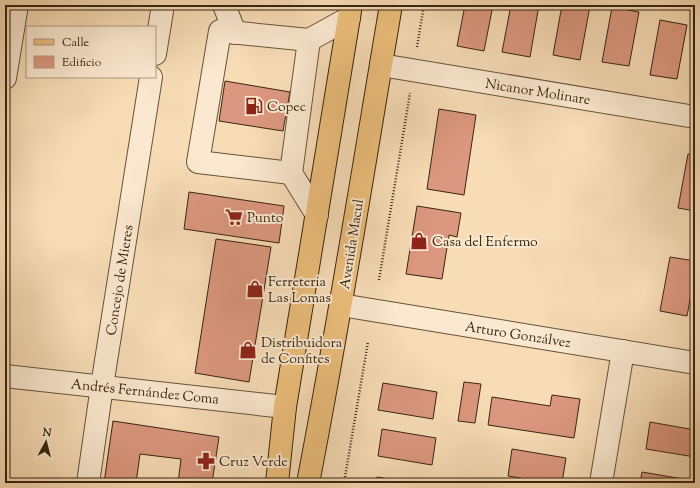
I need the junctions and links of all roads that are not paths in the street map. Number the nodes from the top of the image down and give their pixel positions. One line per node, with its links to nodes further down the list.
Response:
1 (17, 5): 10 (street)
2 (163, 5): 8 (street)
3 (224, 5): 6 (street)
4 (391, 5): 9 (main road, Avenida Macul)
5 (350, 12): 7 (street); 14 (main road)
6 (235, 33): 7 (street); 13 (street)
7 (309, 40): 13 (street)
8 (156, 48)
9 (381, 65): 12 (street, Nicanor Molinare); 15 (main road, Avenida Macul)
10 (5, 78)
11 (151, 78): 19 (street, Concejo de Mieres)
12 (695, 117)
13 (291, 173): 14 (street)
14 (317, 215): 20 (main road)
15 (341, 305): 16 (street, Arturo Gonzálvez); 23 (main road, Avenida Macul)
16 (623, 351): 17 (street, Arturo Gonzálvez); 24 (street)
17 (695, 363)
18 (5, 376): 19 (street, Andrés Fernández Coma)
19 (102, 386): 20 (street, Andrés Fernández Coma); 21 (street, Concejo de Mieres)
20 (285, 407): 22 (main road)
21 (88, 483)
22 (277, 483)
23 (308, 483)
24 (602, 483)

